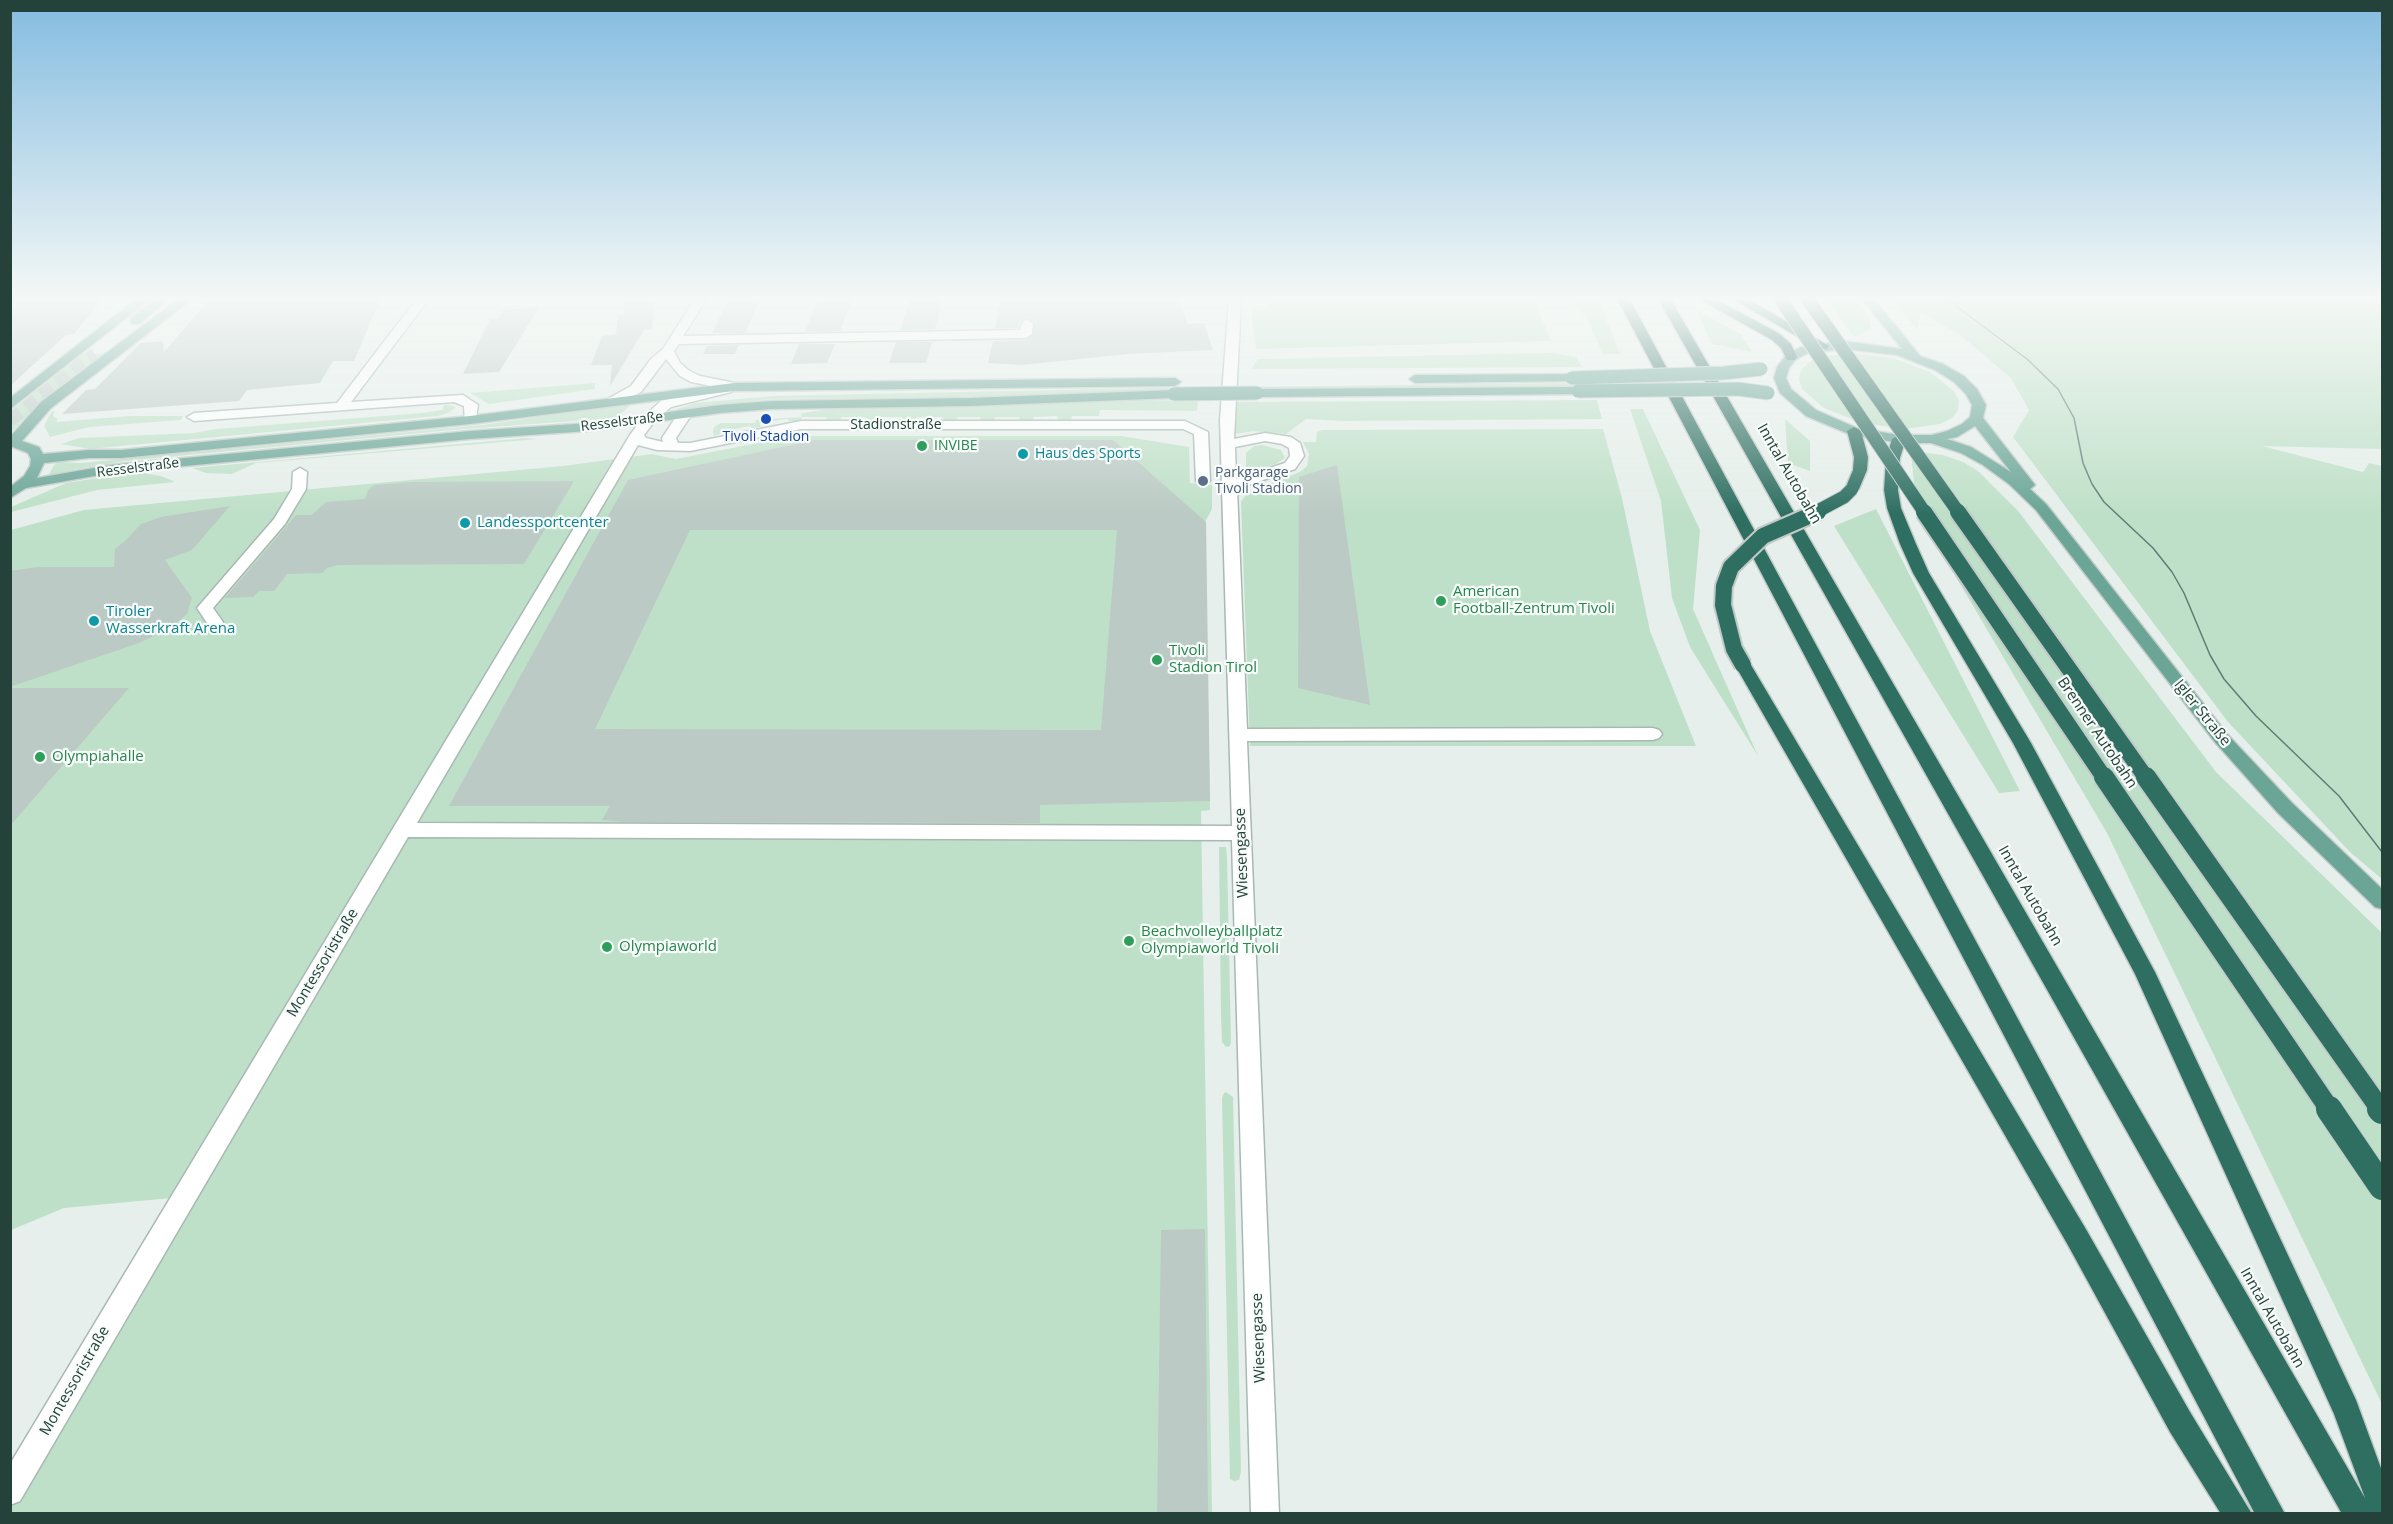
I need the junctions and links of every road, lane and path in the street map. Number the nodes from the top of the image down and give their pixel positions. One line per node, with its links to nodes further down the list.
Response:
1 (53, 371): 19 (main road)
2 (91, 371): 29 (main road)
3 (368, 371): 20 (street)
4 (649, 371): 17 (street)
5 (682, 371): 14 (street)
6 (1230, 371): 30 (street, Wiesengasse)
7 (1660, 371): 51 (highway)
8 (1706, 371): 52 (highway, Inntal Autobahn)
9 (1741, 371): 15 (main road, Resselstraße, bridge)
10 (1783, 371): 18 (main road)
11 (1829, 371): 46 (highway, Brenner Autobahn, bridge)
12 (1858, 371): 45 (highway, Brenner Autobahn, bridge)
13 (1943, 371): 23 (main road)
14 (734, 387): 16 (main road, Resselstraße); 17 (main road, Resselstraße); 25 (street)
15 (1256, 387): 16 (main road, Resselstraße, bridge); 18 (main road, Resselstraße, bridge)
16 (1174, 388): 21 (main road, Resselstraße)
17 (611, 401): 24 (main road, Resselstraße)
18 (1796, 402): 26 (main road)
19 (10, 405)
20 (342, 405): 22 (street); 24 (street)
21 (685, 414): 25 (main road, Resselstraße); 31 (street)
22 (194, 417)
23 (1976, 418): 28 (main road); 38 (main road, Igler Straße)
24 (470, 420): 32 (main road, Resselstraße)
25 (642, 428): 31 (street, Stadionstraße); 35 (main road, Resselstraße); 42 (street, Montessoristraße)
26 (1854, 431): 27 (main road); 50 (highway, bridge)
27 (1899, 439): 28 (main road); 48 (highway)
28 (1932, 439): 38 (main road, Igler Straße)
29 (12, 441): 32 (main road)
30 (1228, 444): 36 (street, Wiesengasse); 36 (street)
31 (678, 448): 34 (street, Stadionstraße)
32 (38, 459): 35 (main road)
33 (300, 472): 39 (street)
34 (1203, 481)
35 (25, 484): 37 (main road)
36 (1230, 486): 41 (street, Wiesengasse)
37 (10, 494)
38 (2041, 507): 44 (main road, Igler Straße)
39 (215, 622)
40 (1653, 734): 41 (street)
41 (1238, 735): 43 (street, Wiesengasse)
42 (402, 830): 43 (street); 47 (street, Montessoristraße)
43 (1241, 833): 49 (street, Wiesengasse)
44 (2382, 901)
45 (2382, 1111)
46 (2382, 1187)
47 (10, 1491)
48 (2382, 1507)
49 (1265, 1514)
50 (2238, 1514)
51 (2271, 1514)
52 (2358, 1514)

